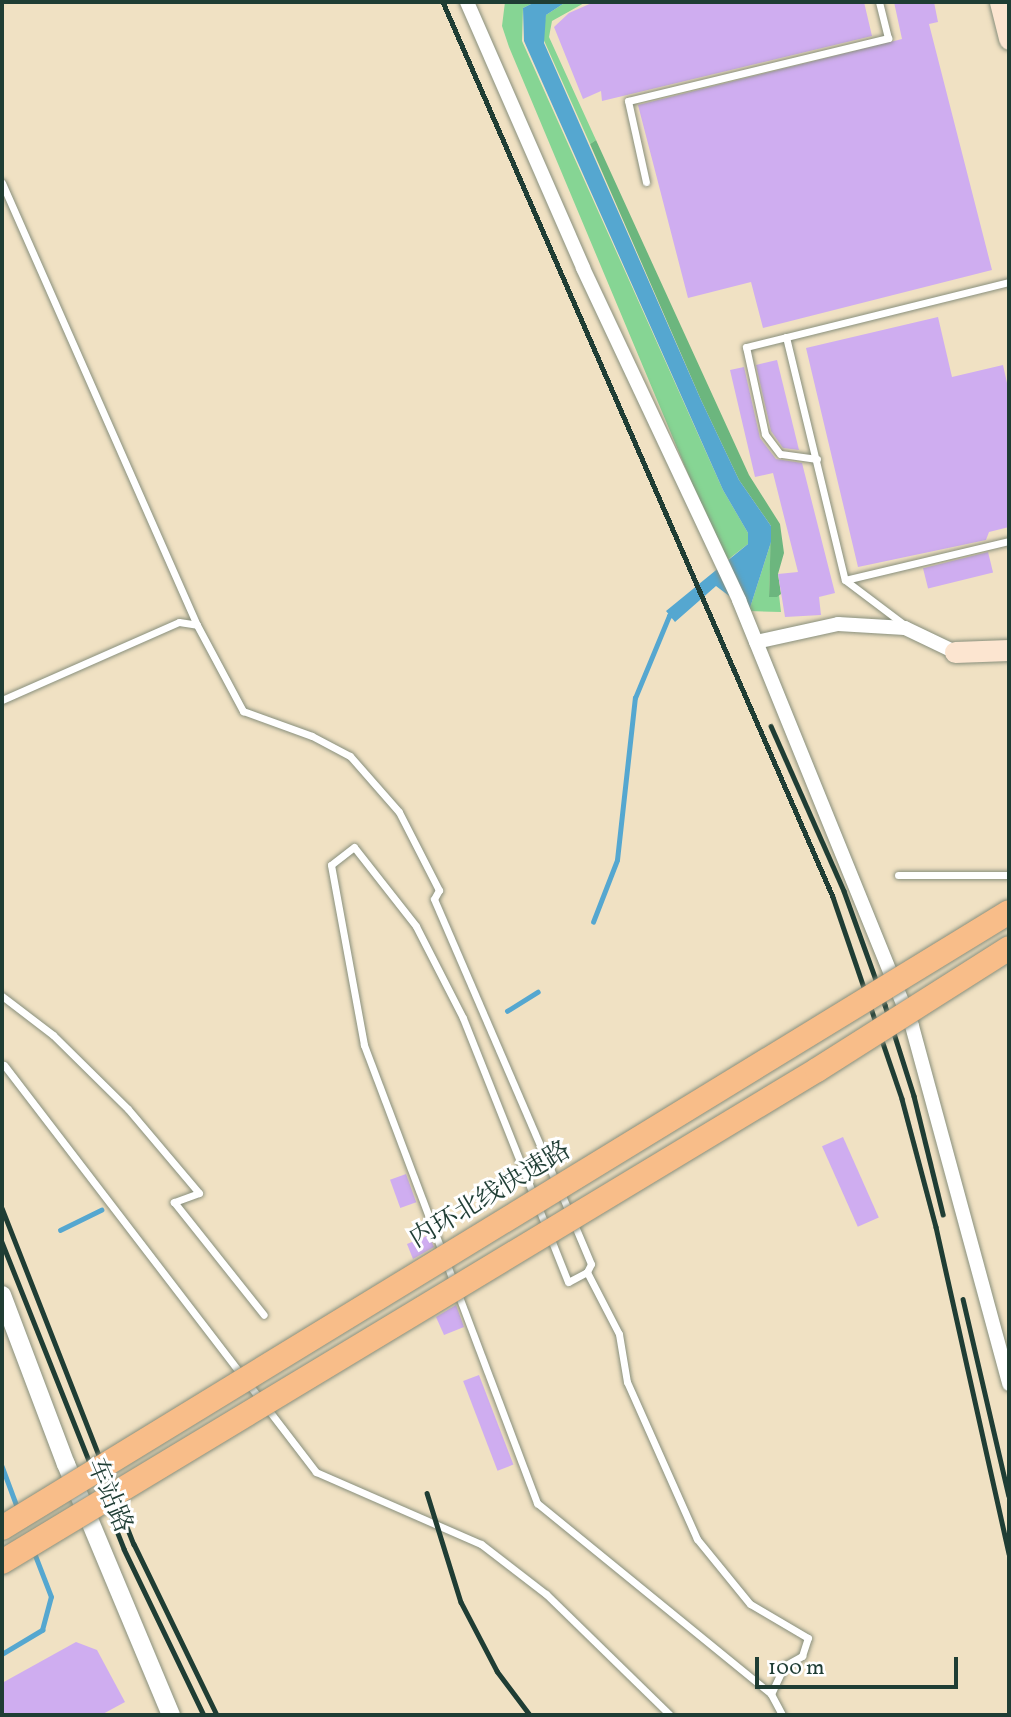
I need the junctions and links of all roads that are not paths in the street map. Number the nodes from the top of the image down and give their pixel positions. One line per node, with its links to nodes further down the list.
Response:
1 (467, 2): 14 (street)
2 (878, 2): 5 (lane)
3 (1000, 2): 4 (main road)
4 (1009, 39)
5 (646, 182)
6 (2, 183): 12 (lane)
7 (1009, 282): 8 (lane)
8 (786, 337): 9 (lane); 9 (lane)
9 (817, 459): 11 (lane)
10 (1009, 541): 11 (lane)
11 (845, 580): 13 (lane)
12 (197, 625): 17 (lane); 24 (lane)
13 (914, 632): 14 (street); 15 (street)
14 (756, 642): 27 (street)
15 (955, 652): 16 (main road)
16 (1009, 652)
17 (2, 700)
18 (898, 875): 19 (lane)
19 (1009, 875)
20 (1009, 912): 28 (highway, 内环北线快速路, bridge)
21 (1009, 948): 29 (highway, bridge)
22 (2, 996): 26 (lane)
23 (4, 1065): 32 (lane)
24 (587, 1272): 30 (lane); 30 (lane)
25 (2, 1295): 31 (street, 车站路)
26 (264, 1315)
27 (1009, 1384)
28 (2, 1528)
29 (2, 1562)
30 (771, 1694): 33 (lane)
31 (171, 1715)
32 (670, 1715)
33 (782, 1715)

